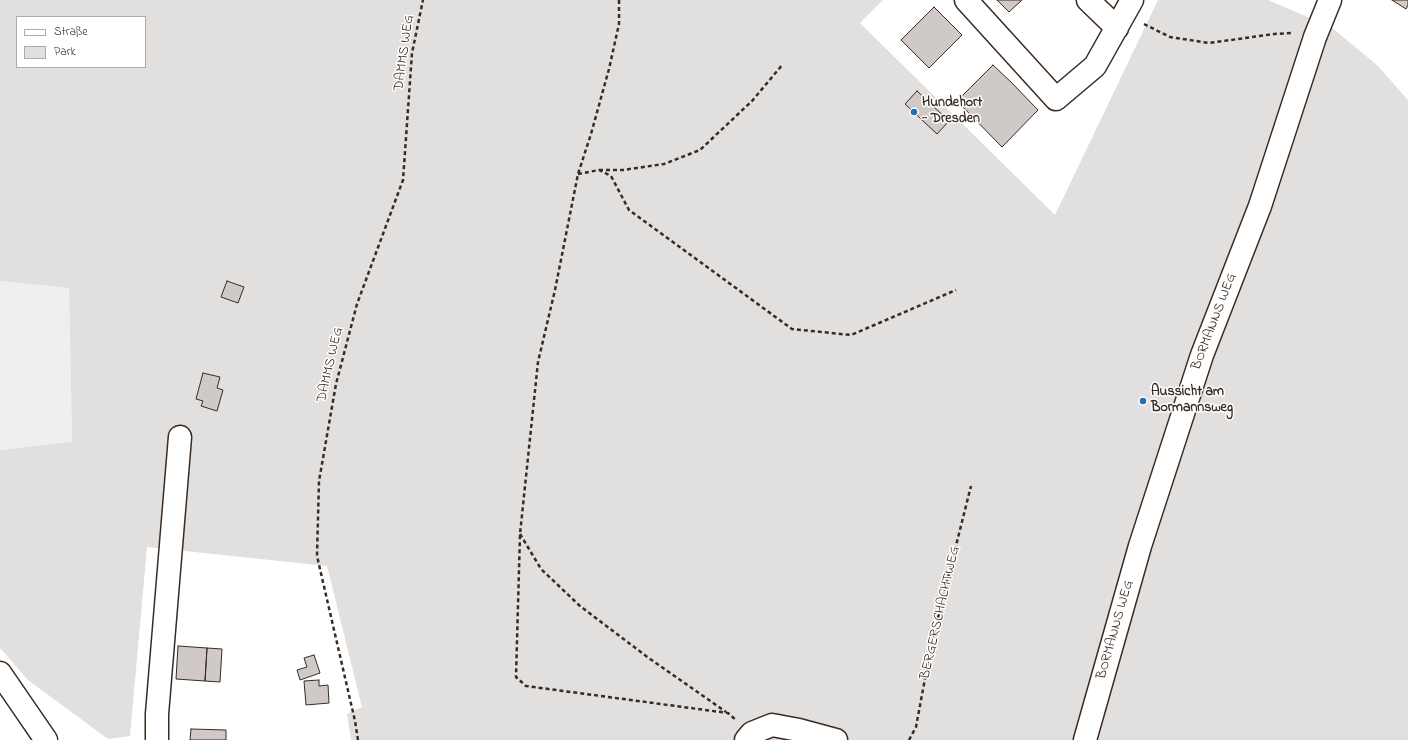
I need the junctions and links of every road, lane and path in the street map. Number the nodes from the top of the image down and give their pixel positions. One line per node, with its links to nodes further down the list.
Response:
1 (423, 0): 20 (path, DAMMS WEG)
2 (619, 0): 10 (path)
3 (966, 0): 6 (street)
4 (1088, 0): 6 (street)
5 (1330, 0): 7 (street, BORMANNS WEG)
6 (1124, 14): 7 (path)
7 (1314, 37): 23 (street, BORMANNS WEG)
8 (783, 64): 9 (path)
9 (598, 170): 10 (path); 11 (path)
10 (578, 174): 14 (path)
11 (956, 290)
12 (180, 437): 19 (street)
13 (971, 486): 22 (path, BERGERSCHACHTWEG)
14 (520, 534): 16 (path); 16 (path)
15 (0, 673): 18 (street)
16 (728, 713): 17 (path)
17 (749, 737): 21 (street)
18 (46, 740)
19 (157, 740)
20 (358, 740)
21 (836, 740)
22 (909, 740)
23 (1085, 740)

